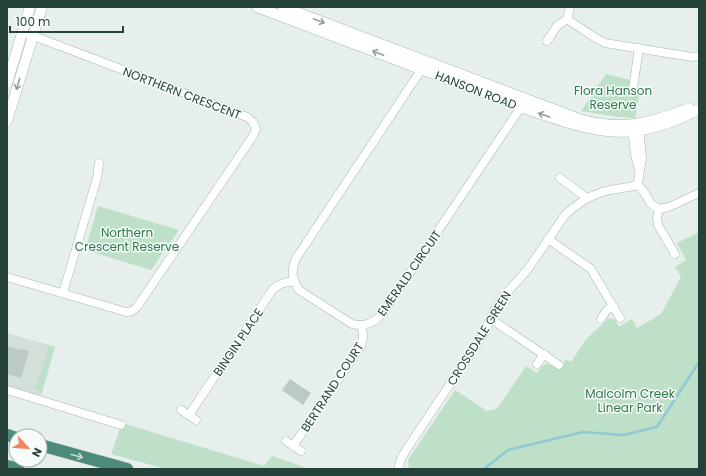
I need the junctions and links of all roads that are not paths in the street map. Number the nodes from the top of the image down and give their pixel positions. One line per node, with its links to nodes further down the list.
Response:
1 (30, 7): 7 (street)
2 (42, 7): 8 (street)
3 (257, 7): 14 (street, HANSON ROAD, one-way to 3)
4 (283, 7): 14 (street, HANSON ROAD, one-way to 14)
5 (570, 7): 6 (street)
6 (566, 19): 9 (street); 10 (street)
7 (22, 33): 8 (street, NORTHERN CRESCENT); 12 (street)
8 (33, 36): 13 (street); 32 (street, NORTHERN CRESCENT)
9 (547, 41)
10 (639, 48): 11 (street); 16 (street)
11 (699, 56)
12 (10, 60): 13 (street); 15 (street)
13 (24, 64): 20 (street, one-way to 20)
14 (423, 65): 17 (street, HANSON ROAD); 31 (street)
15 (7, 83)
16 (632, 89)
17 (523, 103): 21 (street, HANSON ROAD); 37 (street, EMERALD CIRCUIT)
18 (699, 104): 21 (street, HANSON ROAD)
19 (699, 109): 21 (street, HANSON ROAD)
20 (7, 121)
21 (636, 128): 24 (street)
22 (99, 163): 32 (street)
23 (560, 178): 26 (street)
24 (637, 184): 26 (street, CROSSDALE GREEN); 27 (street)
25 (699, 193): 27 (street)
26 (587, 198): 28 (street, CROSSDALE GREEN)
27 (659, 209): 29 (street)
28 (548, 239): 33 (street); 36 (street, CROSSDALE GREEN)
29 (675, 254)
30 (7, 277): 32 (street, NORTHERN CRESCENT)
31 (294, 282): 37 (street); 42 (street, BINGIN PLACE)
32 (63, 294)
33 (613, 306): 34 (street); 35 (street)
34 (601, 318)
35 (620, 318)
36 (491, 319): 38 (street); 51 (street, CROSSDALE GREEN)
37 (362, 326): 45 (street, BERTRAND COURT)
38 (544, 354): 39 (street); 40 (street)
39 (537, 364)
40 (559, 365)
41 (7, 390): 43 (street)
42 (181, 410)
43 (121, 426)
44 (286, 441): 45 (street)
45 (293, 446): 47 (street)
46 (48, 447): 50 (highway, one-way to 50)
47 (301, 451)
48 (7, 466): 49 (highway)
49 (18, 469)
50 (127, 469)
51 (398, 469)

